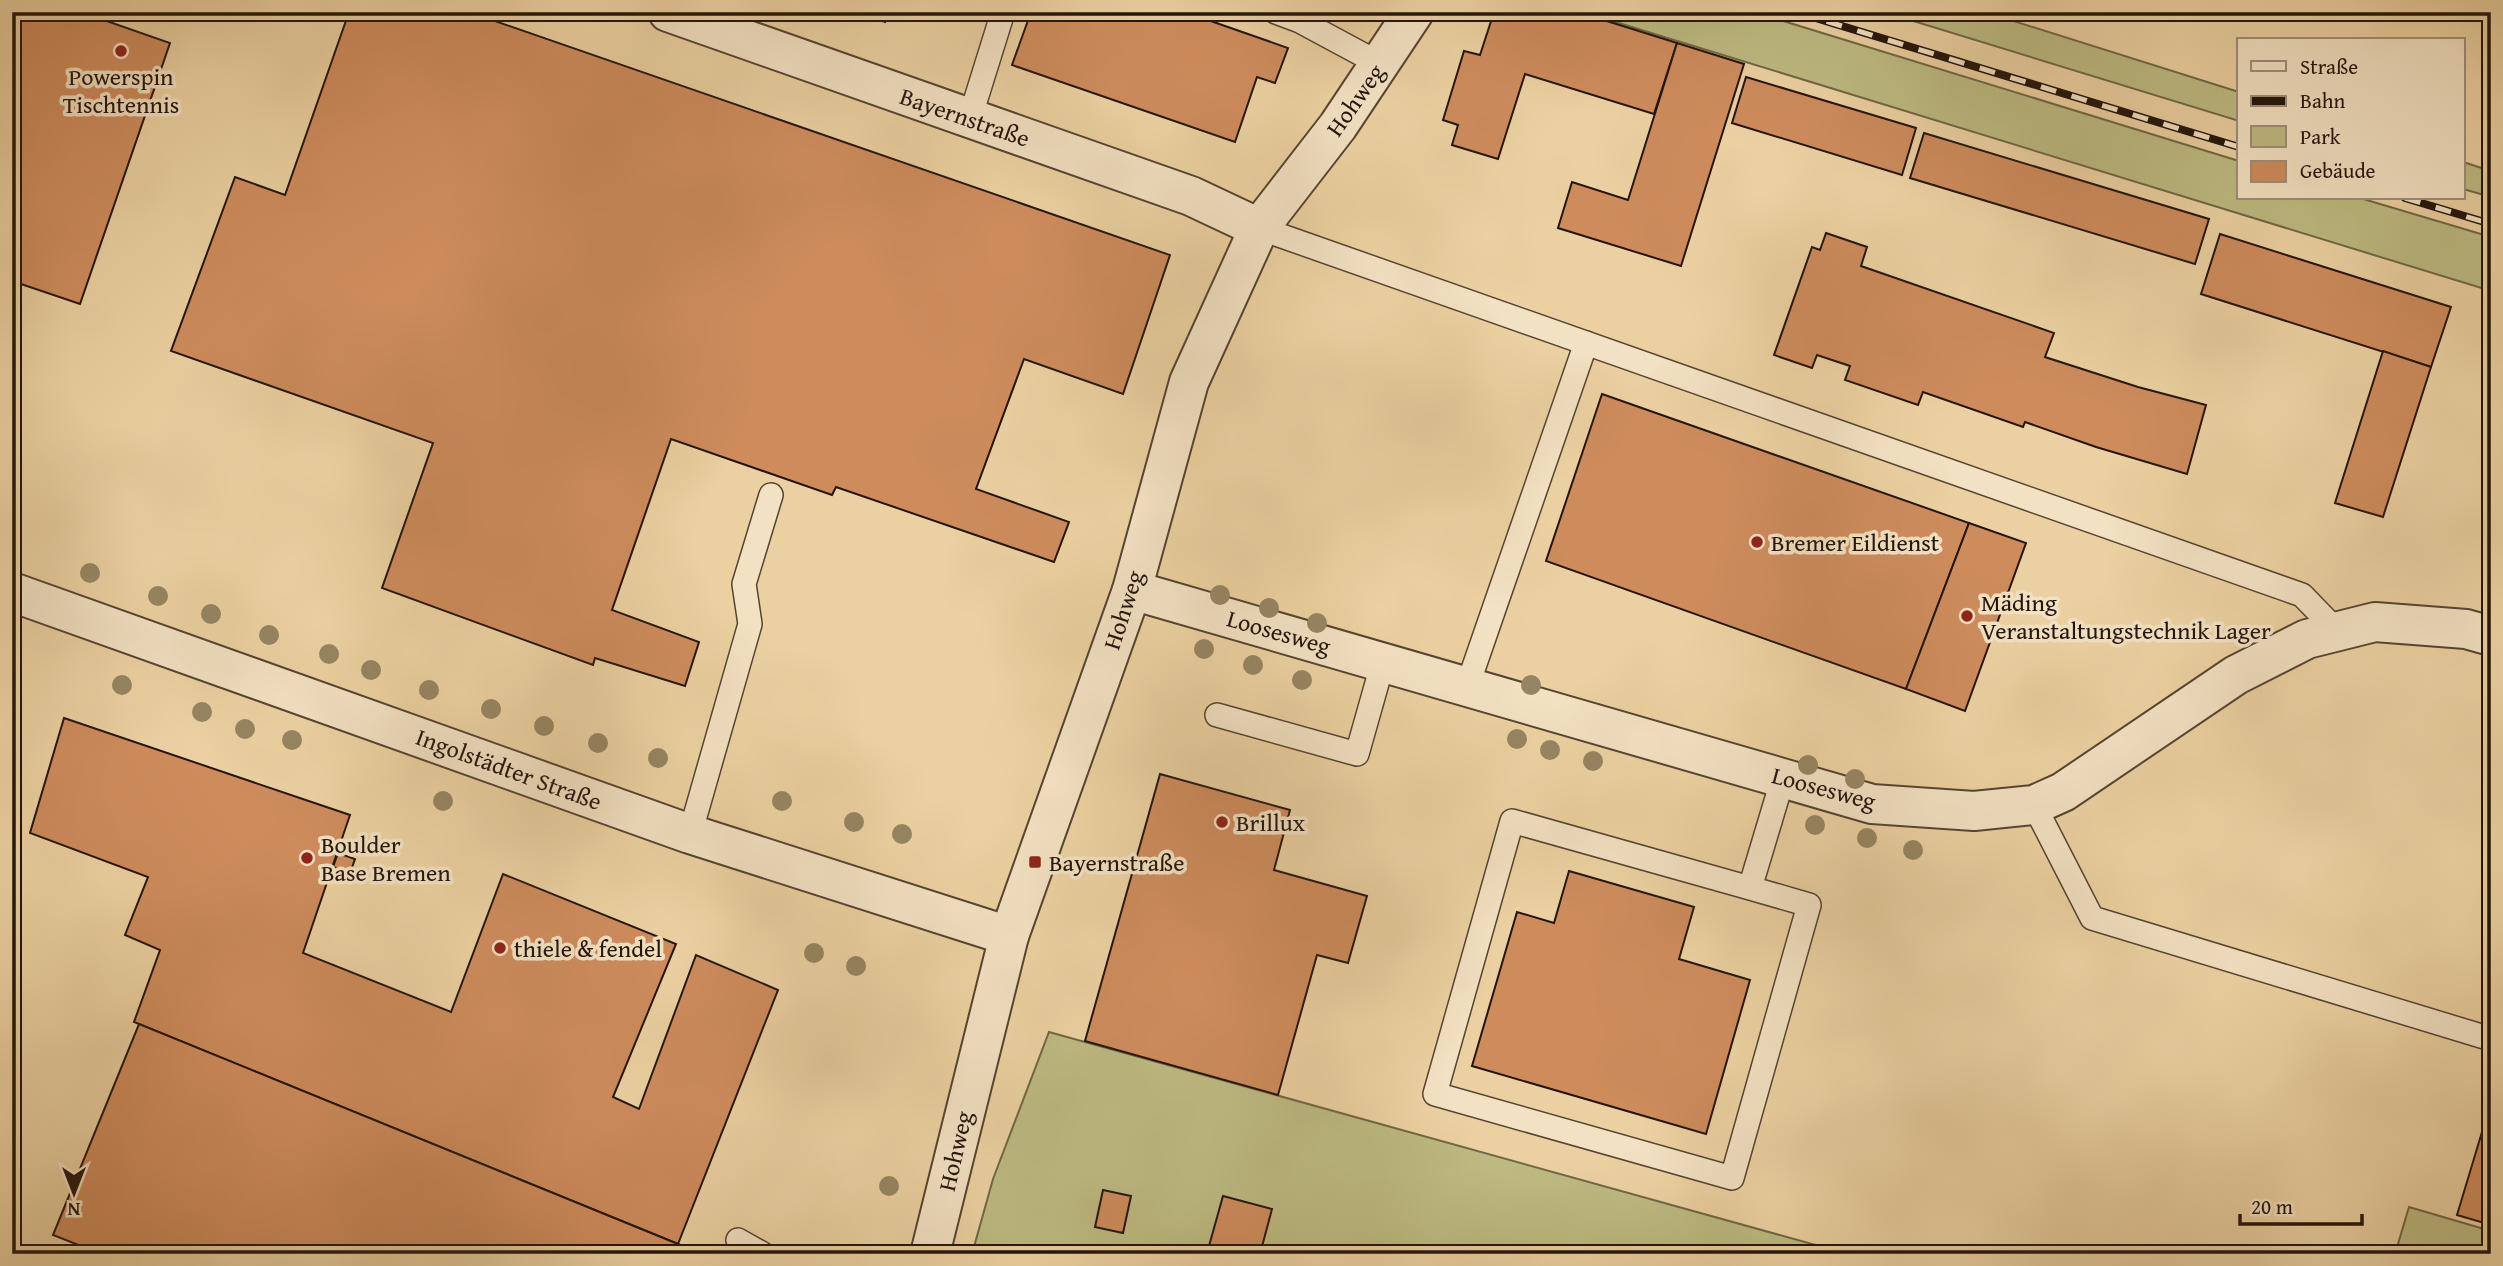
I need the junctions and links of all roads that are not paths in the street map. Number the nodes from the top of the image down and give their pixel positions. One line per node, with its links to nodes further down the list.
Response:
1 (668, 12): 6 (street, Bayernstraße)
2 (1003, 12): 6 (lane)
3 (1276, 12): 5 (lane)
4 (1415, 12): 5 (street, Hohweg)
5 (1380, 64): 7 (street, Hohweg)
6 (970, 118): 7 (street, Bayernstraße)
7 (1259, 228): 8 (lane); 10 (street, Hohweg)
8 (1586, 343): 12 (lane); 15 (lane)
9 (771, 495): 19 (lane)
10 (1132, 590): 14 (street, Loosesweg); 21 (street, Hohweg)
11 (12, 592): 19 (street, Ingolstädter Straße)
12 (2337, 631): 13 (street, Loosesweg); 18 (street, Loosesweg)
13 (2491, 636)
14 (1383, 662): 15 (street, Loosesweg); 16 (lane)
15 (1467, 687): 17 (street, Loosesweg)
16 (1217, 715)
17 (1783, 778): 18 (street, Loosesweg); 20 (lane)
18 (2034, 805): 22 (lane)
19 (690, 834): 21 (street, Ingolstädter Straße)
20 (1750, 888): 20 (lane)
21 (1009, 936): 25 (street, Hohweg)
22 (2491, 1039)
23 (738, 1240): 24 (lane)
24 (762, 1254)
25 (930, 1254)

